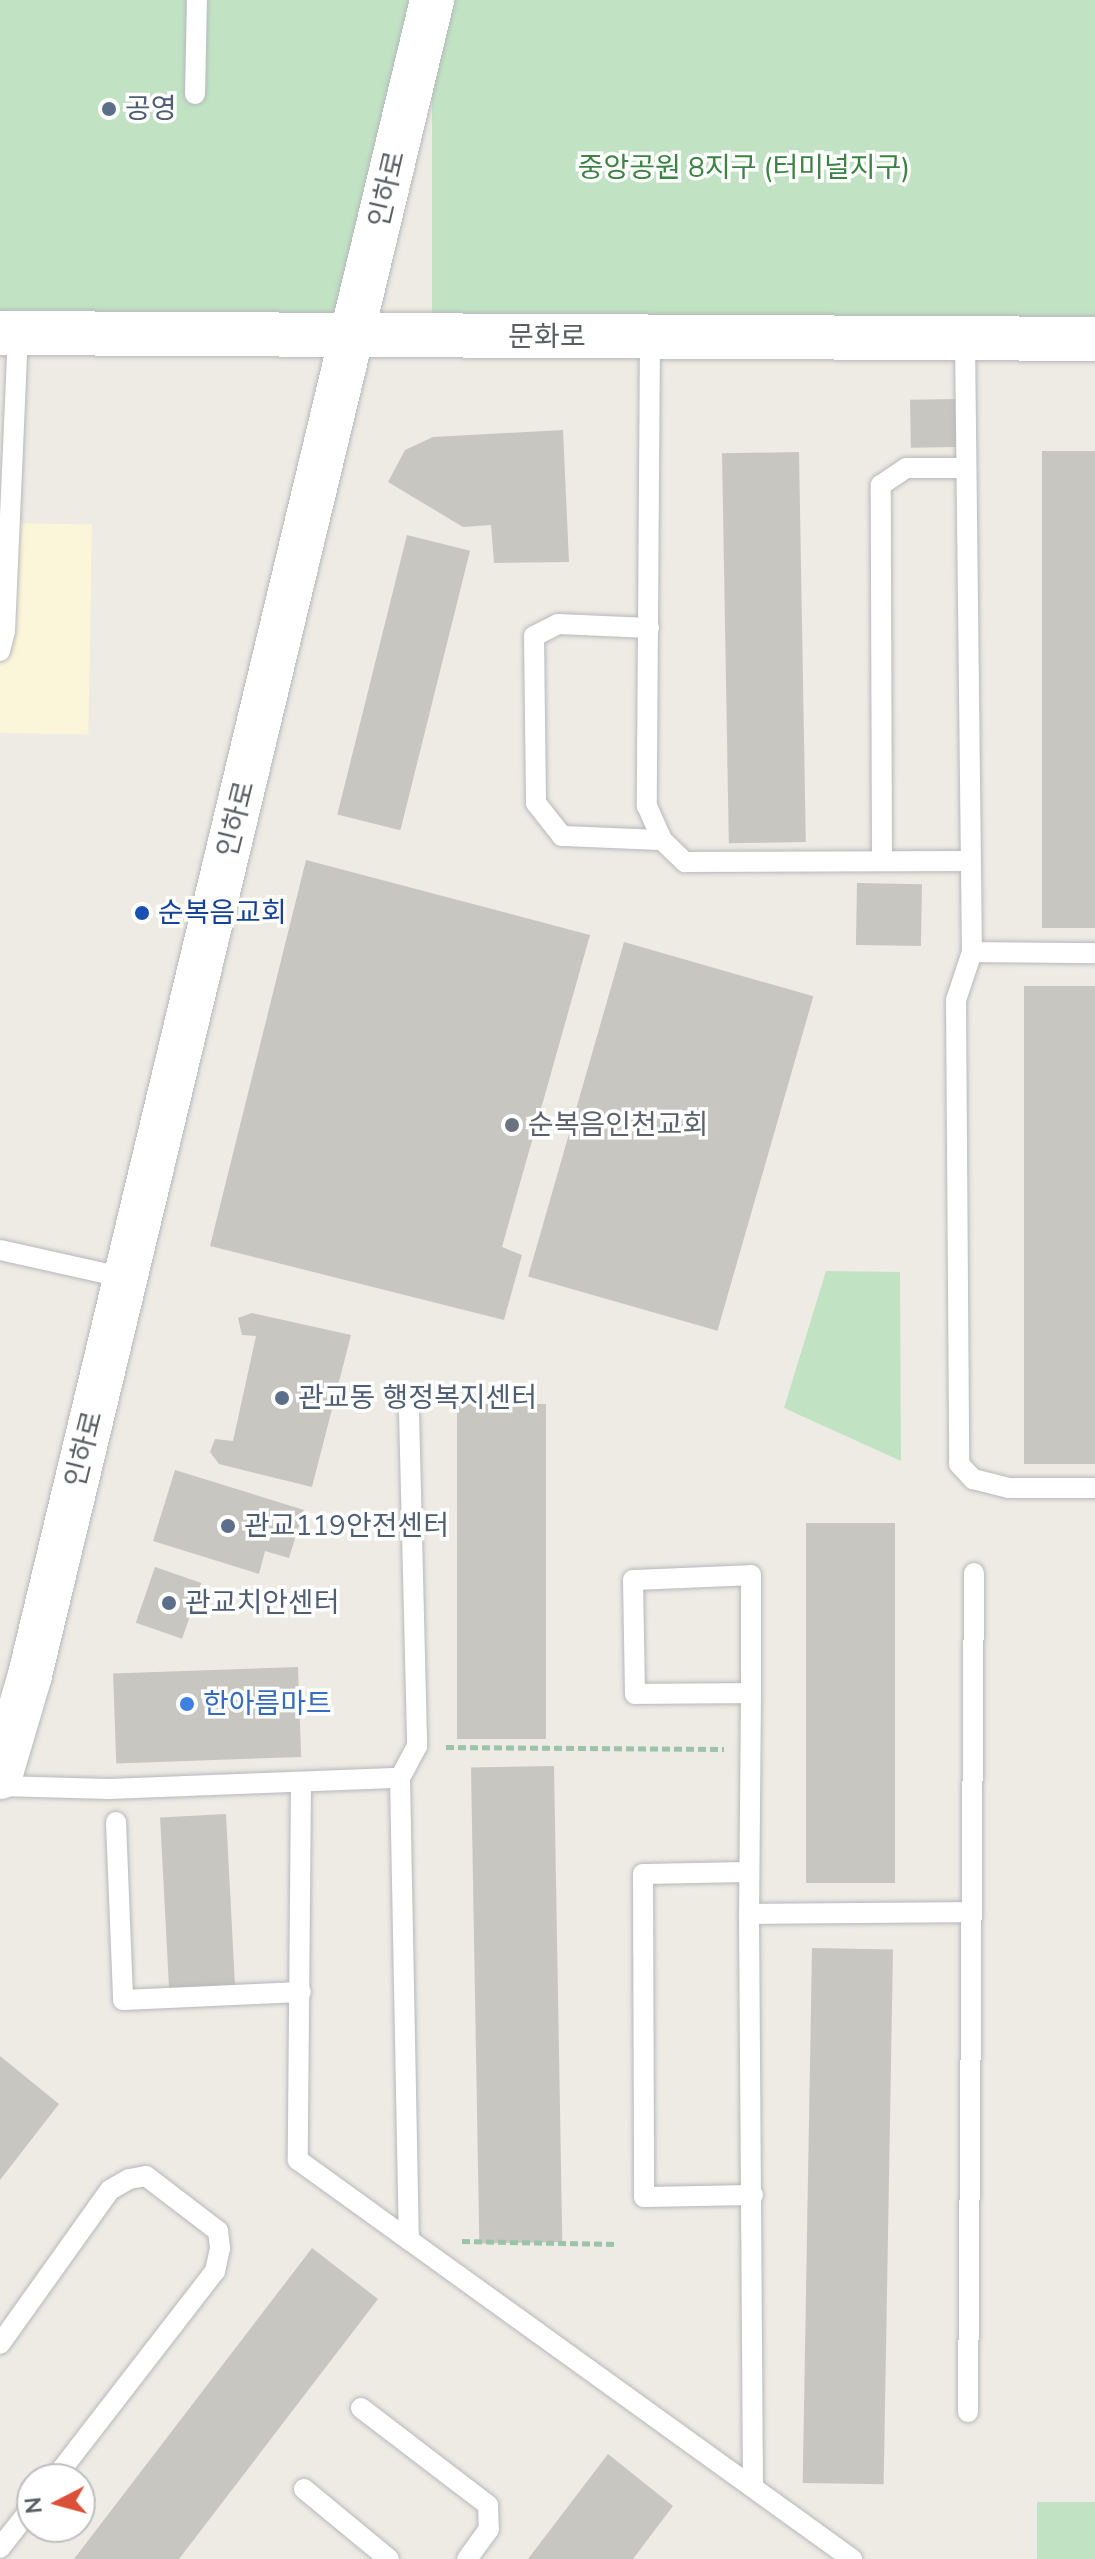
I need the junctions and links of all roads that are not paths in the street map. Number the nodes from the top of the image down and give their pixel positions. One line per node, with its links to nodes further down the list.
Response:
1 (197, 0): 3 (lane)
2 (432, 0): 5 (main road, 인하로)
3 (195, 94)
4 (9, 333): 5 (main road, 문화로); 11 (lane)
5 (352, 336): 6 (main road, 문화로); 19 (main road, 인하로)
6 (650, 337): 7 (main road, 문화로); 10 (lane)
7 (965, 339): 8 (main road, 문화로); 9 (lane)
8 (1095, 339)
9 (966, 468): 14 (lane); 15 (lane)
10 (649, 628): 13 (lane); 13 (lane)
11 (3, 631): 12 (lane)
12 (0, 651)
13 (662, 840): 14 (lane)
14 (882, 861): 15 (lane)
15 (970, 861): 16 (lane)
16 (972, 952): 17 (lane); 21 (lane)
17 (1095, 953)
18 (0, 1250): 19 (lane)
19 (125, 1278): 24 (main road, 인하로)
20 (409, 1411): 25 (lane)
21 (1095, 1488)
22 (974, 1573): 30 (lane)
23 (751, 1693): 23 (lane); 29 (lane)
24 (0, 1777)
25 (400, 1778): 26 (lane); 34 (lane)
26 (301, 1782): 27 (lane); 32 (lane)
27 (0, 1786)
28 (116, 1822): 32 (lane)
29 (749, 1872): 31 (lane); 33 (lane)
30 (972, 1912): 31 (lane); 37 (lane)
31 (749, 1914): 33 (lane)
32 (301, 1992): 34 (lane)
33 (753, 2195): 39 (lane)
34 (409, 2240): 39 (lane)
35 (0, 2344): 38 (lane)
36 (361, 2408): 44 (lane)
37 (968, 2412)
38 (66, 2463)
39 (753, 2485): 45 (lane)
40 (304, 2489): 43 (lane)
41 (16, 2528): 42 (lane)
42 (0, 2548)
43 (389, 2559)
44 (467, 2559)
45 (852, 2559)

